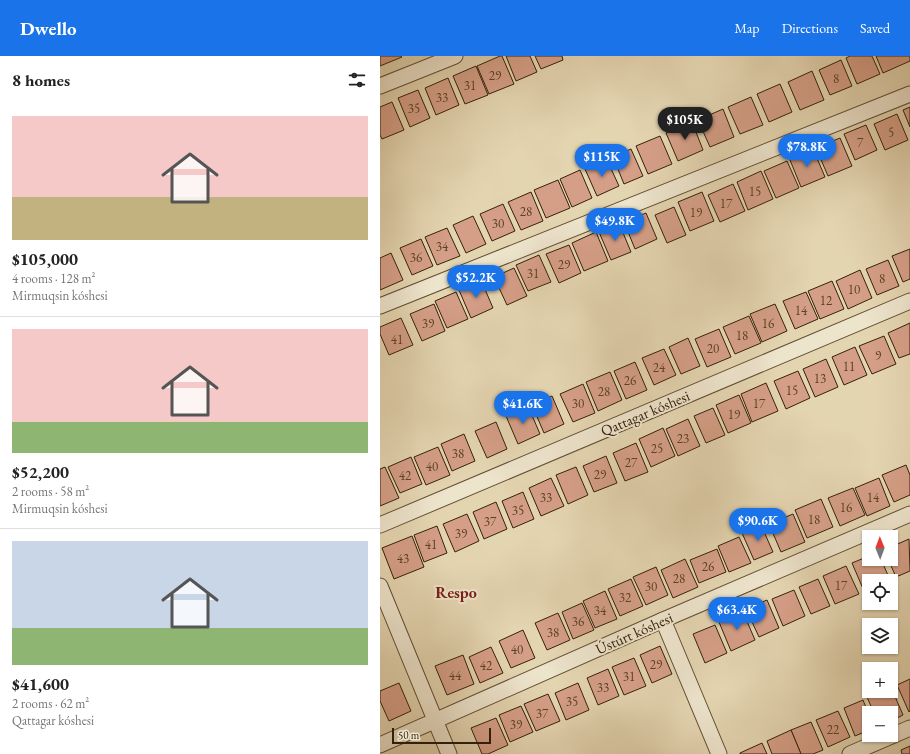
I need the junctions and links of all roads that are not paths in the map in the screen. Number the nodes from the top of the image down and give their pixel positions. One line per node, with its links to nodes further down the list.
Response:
1 (455, 56): 2 (street)
2 (380, 86)
3 (910, 94): 5 (street)
4 (910, 301): 7 (street, Qattagar kóshesi)
5 (380, 306)
6 (910, 514): 9 (street, Ústúrt kóshesi)
7 (380, 525)
8 (380, 586): 10 (street)
9 (663, 620): 10 (street, Ústúrt kóshesi); 14 (street)
10 (435, 721): 12 (street, Ústúrt kóshesi); 13 (street)
11 (910, 728): 15 (street)
12 (380, 745)
13 (449, 754)
14 (719, 754)
15 (850, 754)

